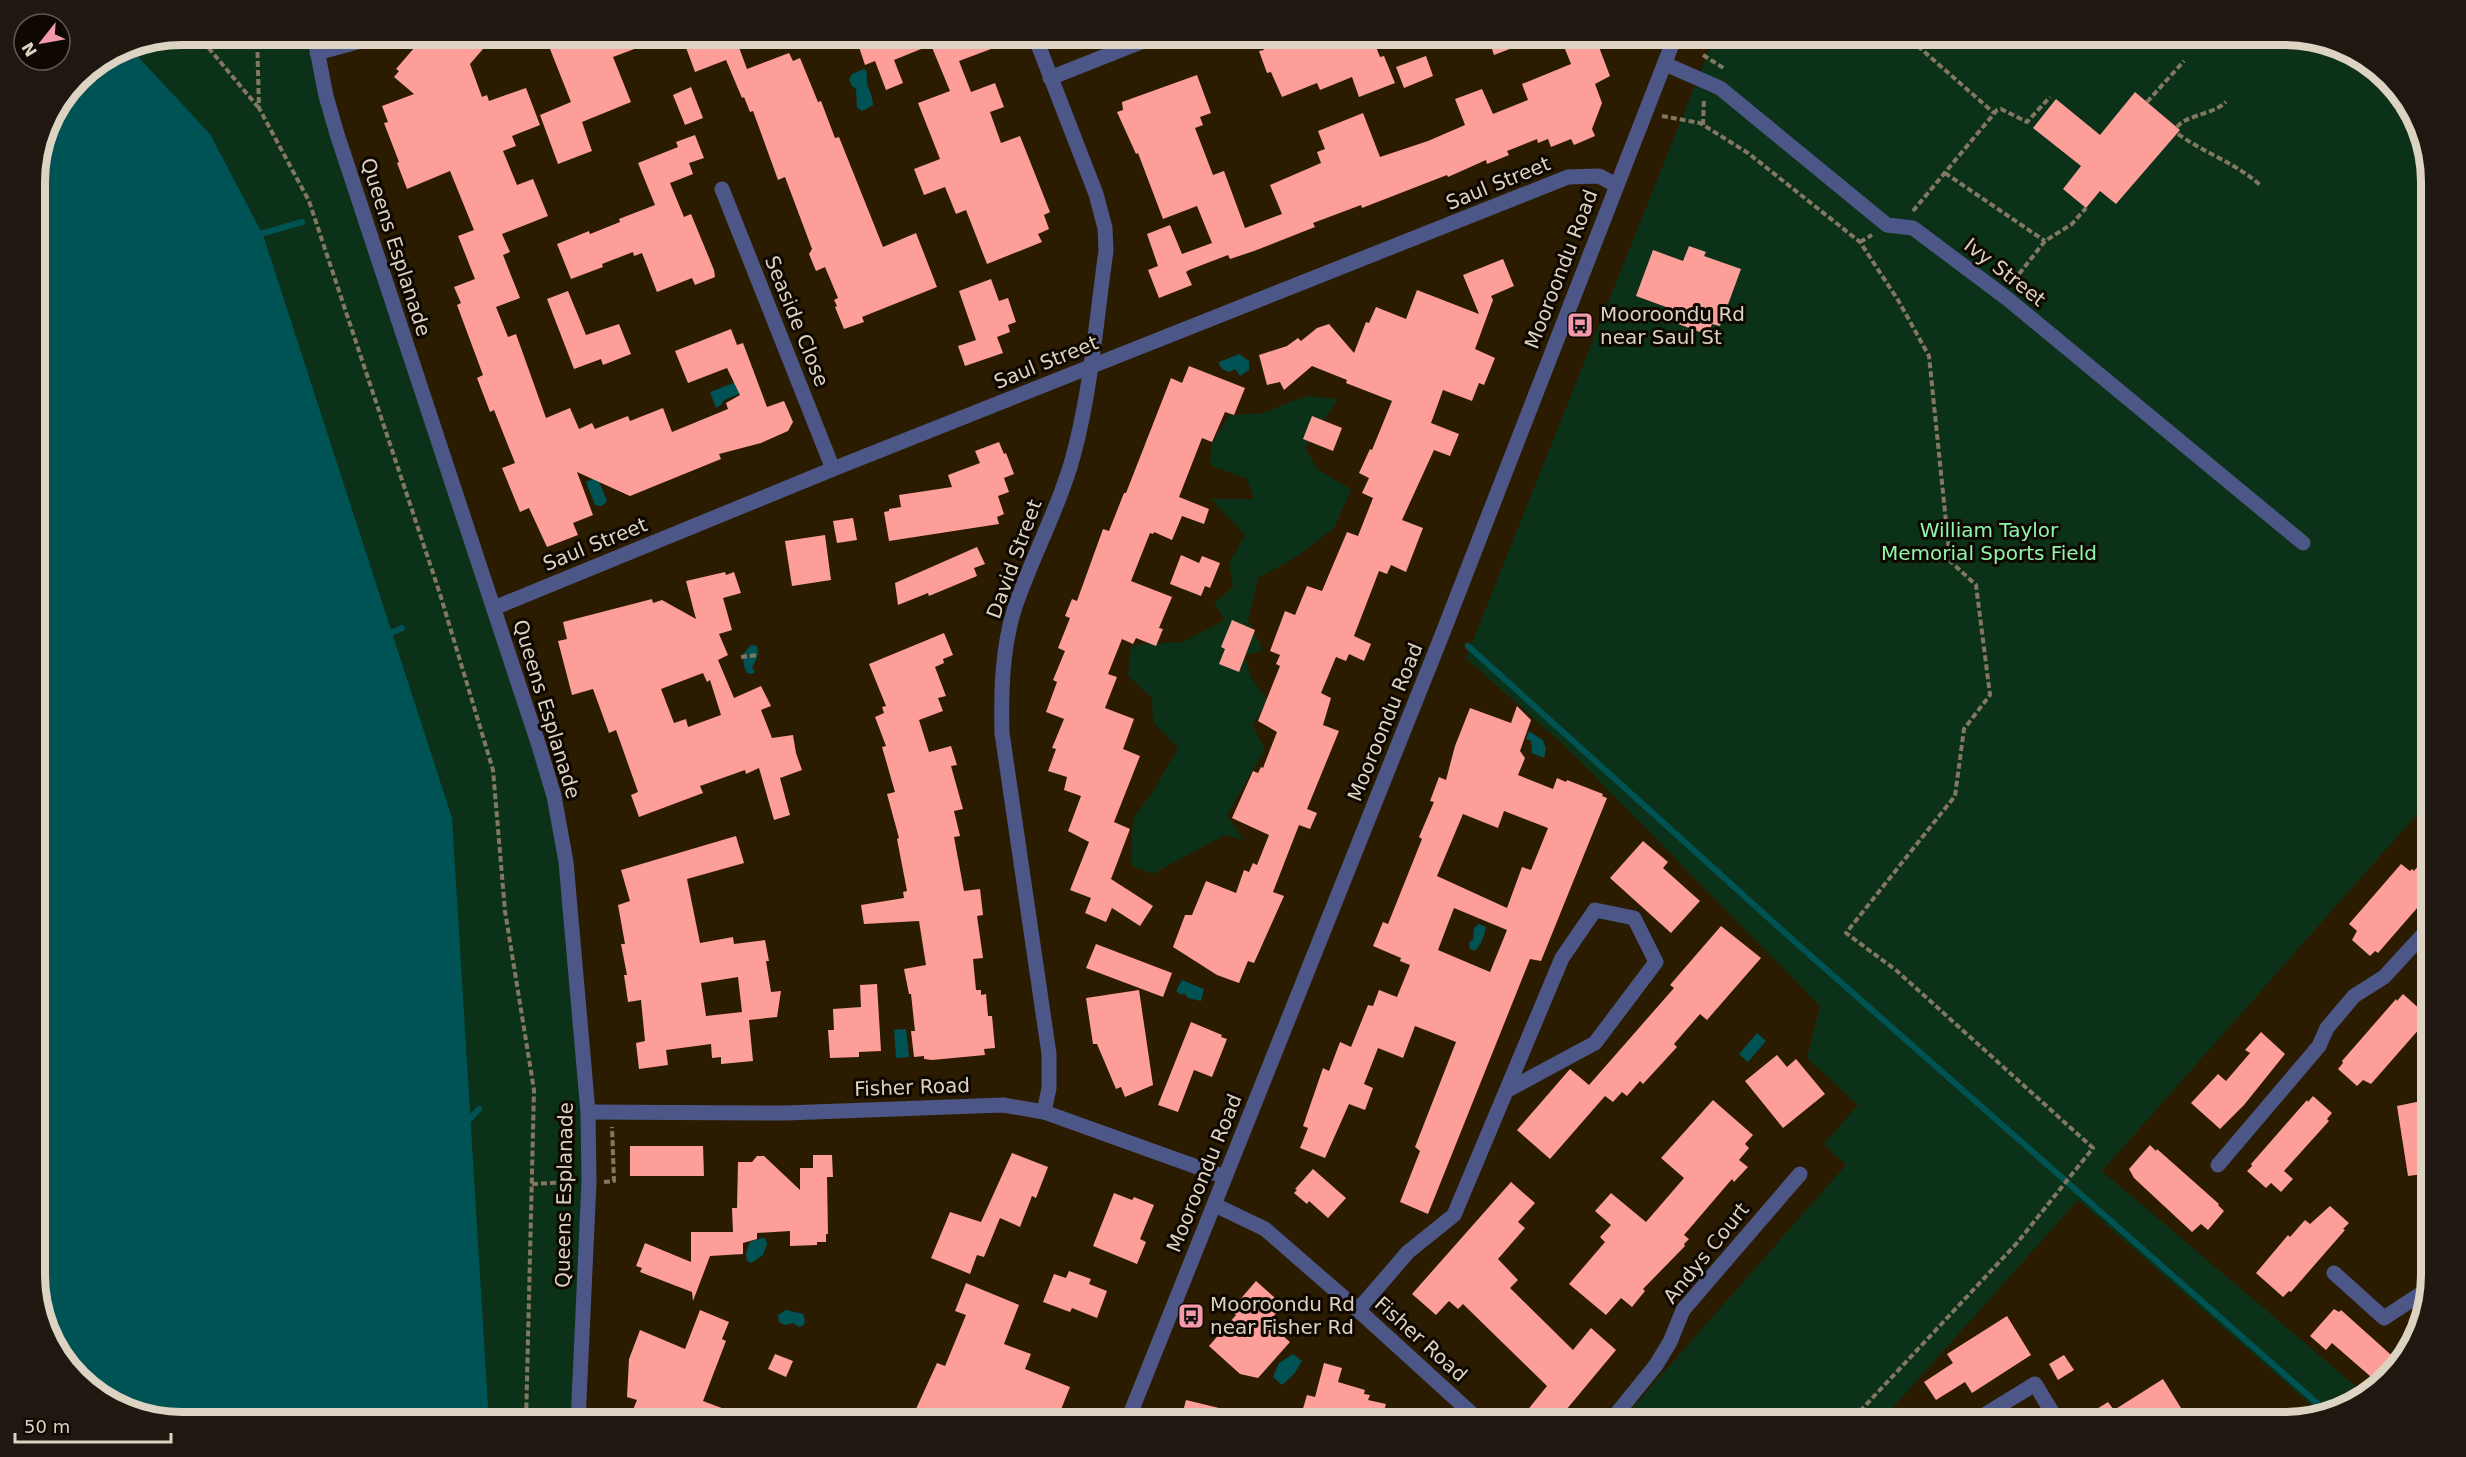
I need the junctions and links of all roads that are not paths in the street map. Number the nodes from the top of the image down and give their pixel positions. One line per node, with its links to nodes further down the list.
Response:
1 (316, 45): 6 (street, Queens Esplanade)
2 (345, 45): 6 (street)
3 (1038, 45): 8 (street, David Street)
4 (1133, 45): 8 (street)
5 (1672, 45): 7 (street, Mooroondu Road)
6 (317, 52): 14 (street, Queens Esplanade)
7 (1665, 64): 9 (street, Mooroondu Road); 13 (street, Ivy Street)
8 (1050, 78): 11 (street, David Street)
9 (1616, 185): 11 (street, Saul Street); 21 (street, Mooroondu Road)
10 (722, 189): 12 (street, Seaside Close)
11 (1090, 367): 12 (street, Saul Street); 18 (street, David Street)
12 (833, 469): 14 (street, Saul Street)
13 (2303, 543)
14 (494, 608): 17 (street, Queens Esplanade)
15 (2421, 937): 19 (street)
16 (1506, 1091): 16 (street); 25 (street)
17 (588, 1112): 18 (street, Fisher Road); 26 (street, Queens Esplanade)
18 (1044, 1112): 21 (street, Fisher Road)
19 (2218, 1165)
20 (1800, 1173): 29 (street, Andys Court)
21 (1225, 1178): 22 (street, Mooroondu Road)
22 (1215, 1205): 25 (street, Fisher Road); 27 (street, Mooroondu Road)
23 (2334, 1273): 24 (street)
24 (2420, 1294)
25 (1358, 1310): 28 (street, Fisher Road)
26 (578, 1412)
27 (1131, 1412)
28 (1470, 1412)
29 (1618, 1412)
30 (1989, 1412): 31 (street)
31 (2052, 1412)

